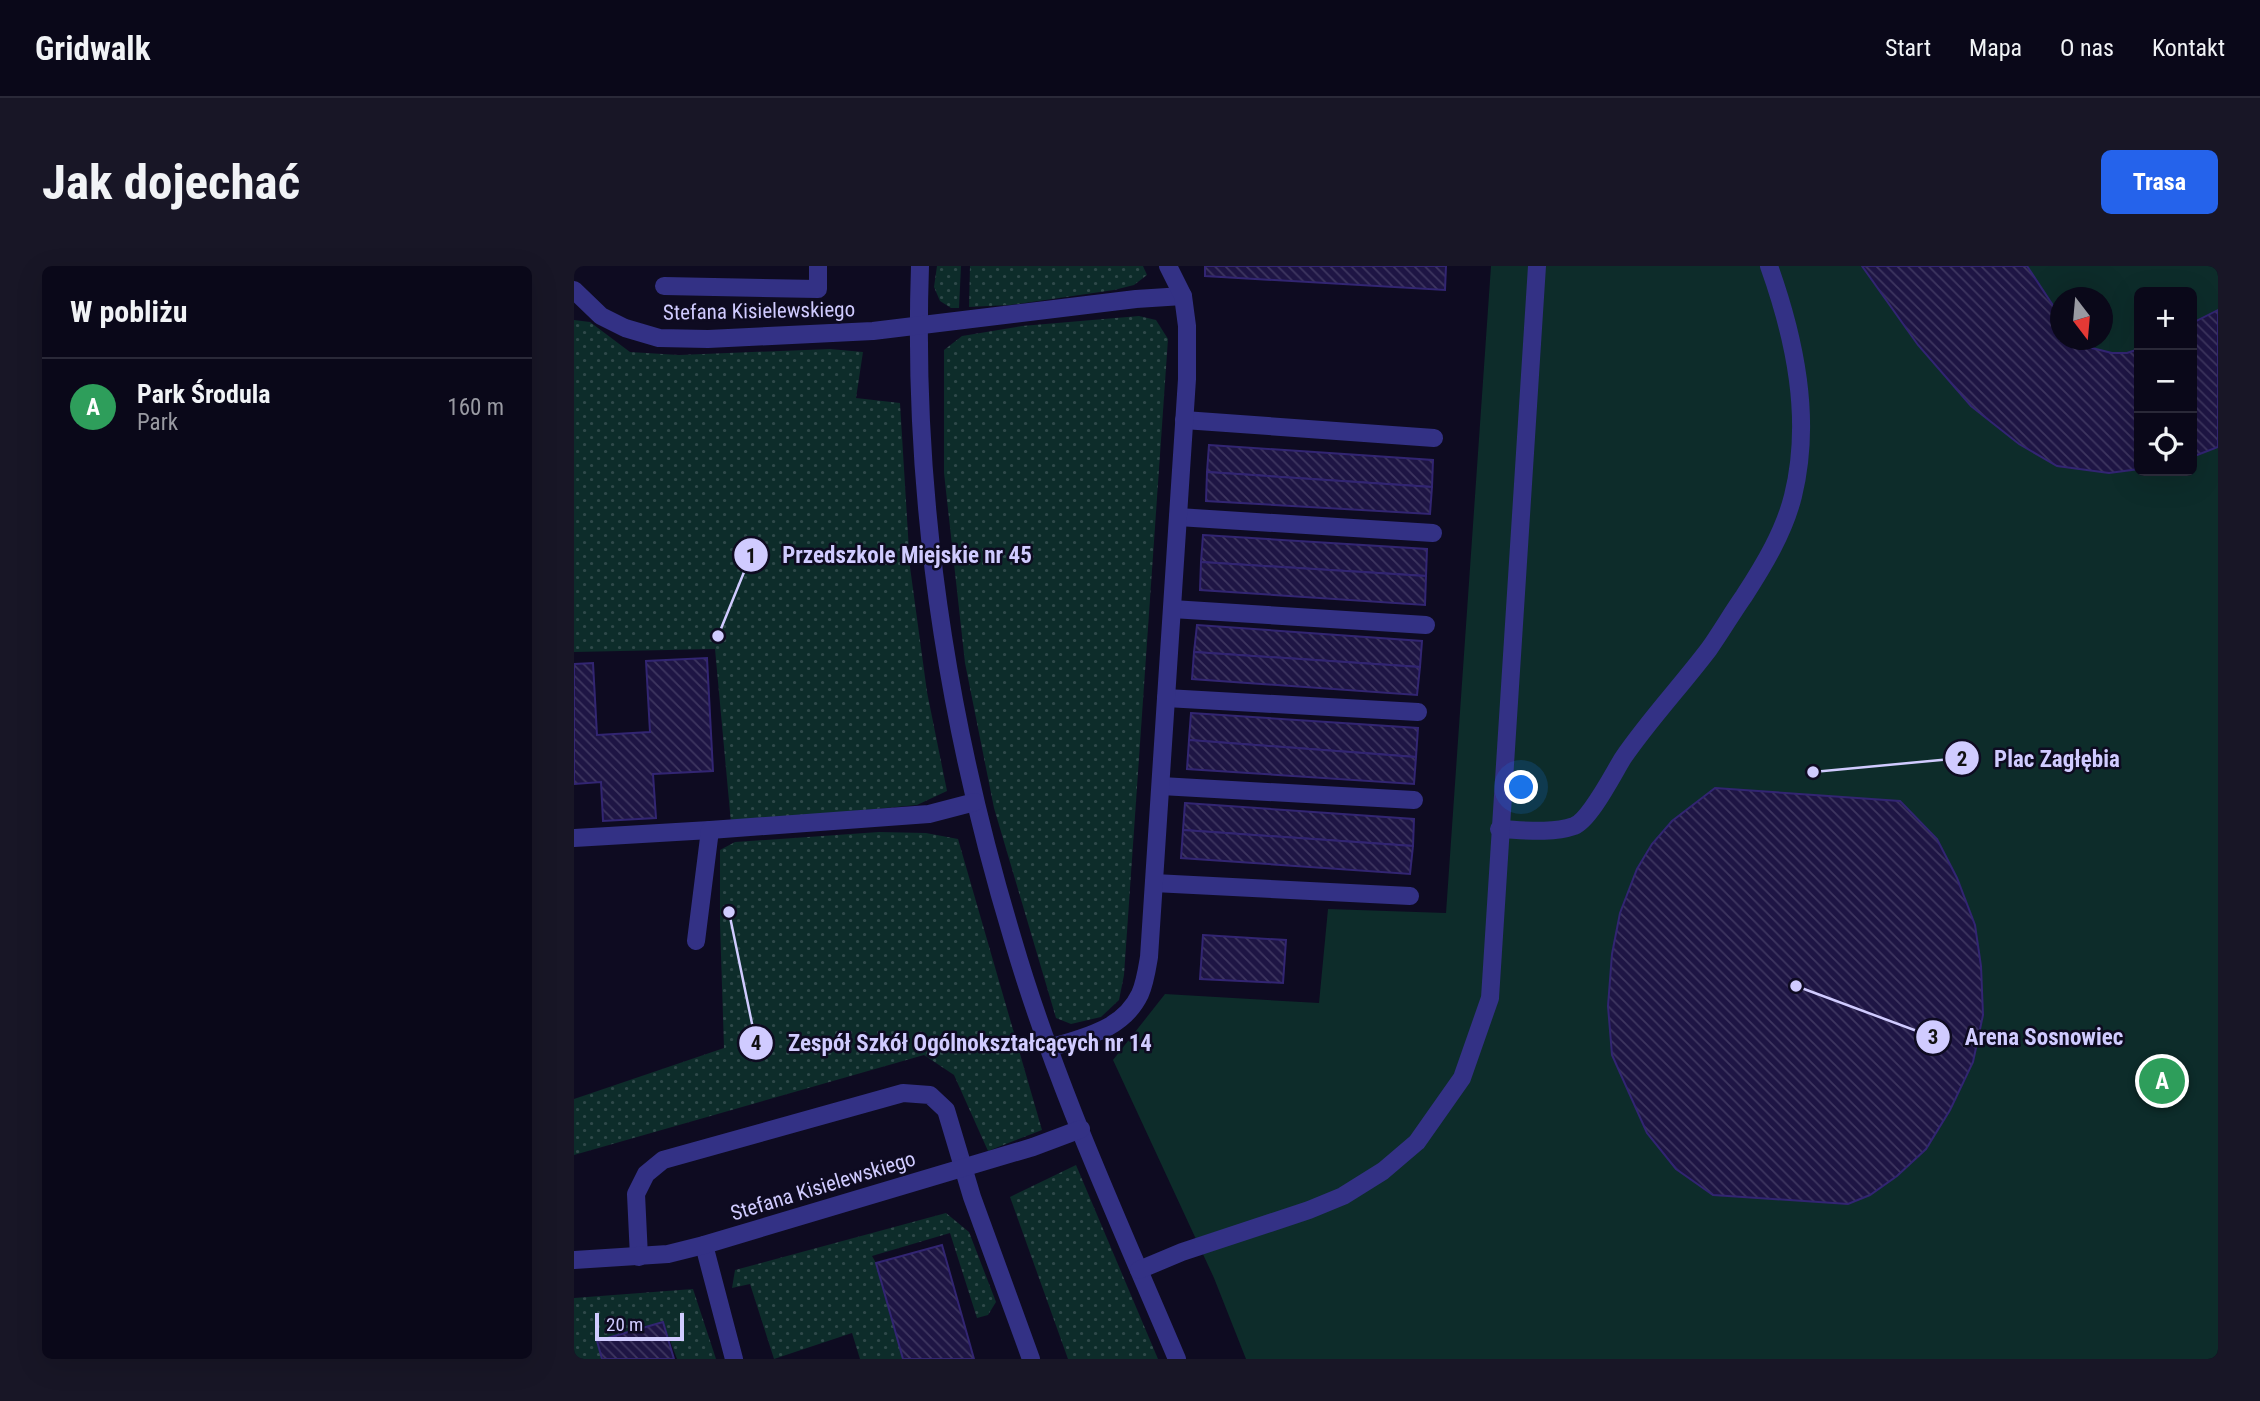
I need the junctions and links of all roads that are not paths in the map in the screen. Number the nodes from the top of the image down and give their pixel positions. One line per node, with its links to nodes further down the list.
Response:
1 (818, 266): 6 (street)
2 (920, 266): 9 (street)
3 (1168, 266): 8 (street)
4 (1537, 266): 21 (street)
5 (1769, 266): 21 (street)
6 (664, 286)
7 (575, 293): 9 (street, Stefana Kisielewskiego)
8 (1183, 296): 9 (street, Stefana Kisielewskiego); 10 (street)
9 (918, 326): 20 (street)
10 (1184, 420): 11 (street); 12 (street)
11 (1434, 438)
12 (1178, 517): 13 (street); 14 (street)
13 (1433, 533)
14 (1172, 609): 15 (street); 16 (street)
15 (1426, 625)
16 (1166, 698): 17 (street); 18 (street)
17 (1419, 712)
18 (1161, 786): 19 (street); 24 (street)
19 (1414, 800)
20 (975, 802): 22 (street); 27 (street)
21 (1499, 829): 33 (street)
22 (710, 830): 23 (street); 26 (street)
23 (574, 838)
24 (1154, 883): 25 (street); 27 (street)
25 (1410, 896)
26 (696, 941)
27 (1050, 1048): 28 (street)
28 (1081, 1129): 29 (street, Stefana Kisielewskiego); 33 (street)
29 (964, 1167): 30 (street, Stefana Kisielewskiego); 31 (street); 35 (street)
30 (704, 1245): 31 (street, Stefana Kisielewskiego); 34 (street)
31 (639, 1257): 32 (street, Stefana Kisielewskiego)
32 (574, 1260)
33 (1139, 1270): 36 (street)
34 (734, 1359)
35 (1031, 1359)
36 (1177, 1359)

